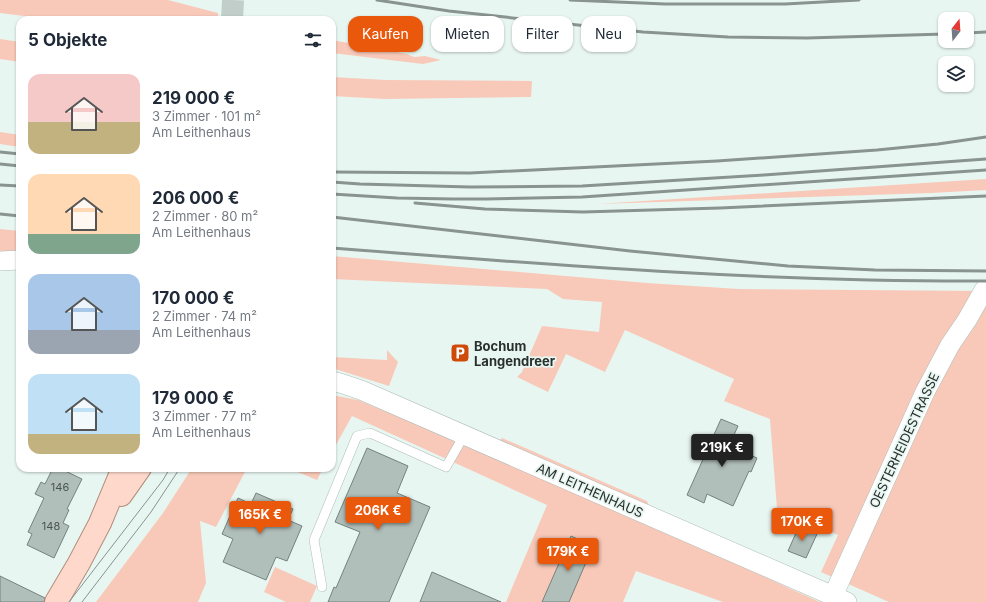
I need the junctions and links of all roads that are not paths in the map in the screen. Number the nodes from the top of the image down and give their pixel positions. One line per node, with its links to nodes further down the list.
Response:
1 (16, 260): 2 (street)
2 (0, 261)
3 (984, 290): 9 (street, OESTERHEIDESTRASSE)
4 (336, 382): 5 (street, AM LEITHENHAUS)
5 (464, 434): 8 (lane); 9 (street, AM LEITHENHAUS)
6 (134, 472): 7 (main road)
7 (79, 563): 10 (main road); 11 (main road)
8 (322, 587)
9 (840, 599)
10 (56, 602)
11 (70, 602)

